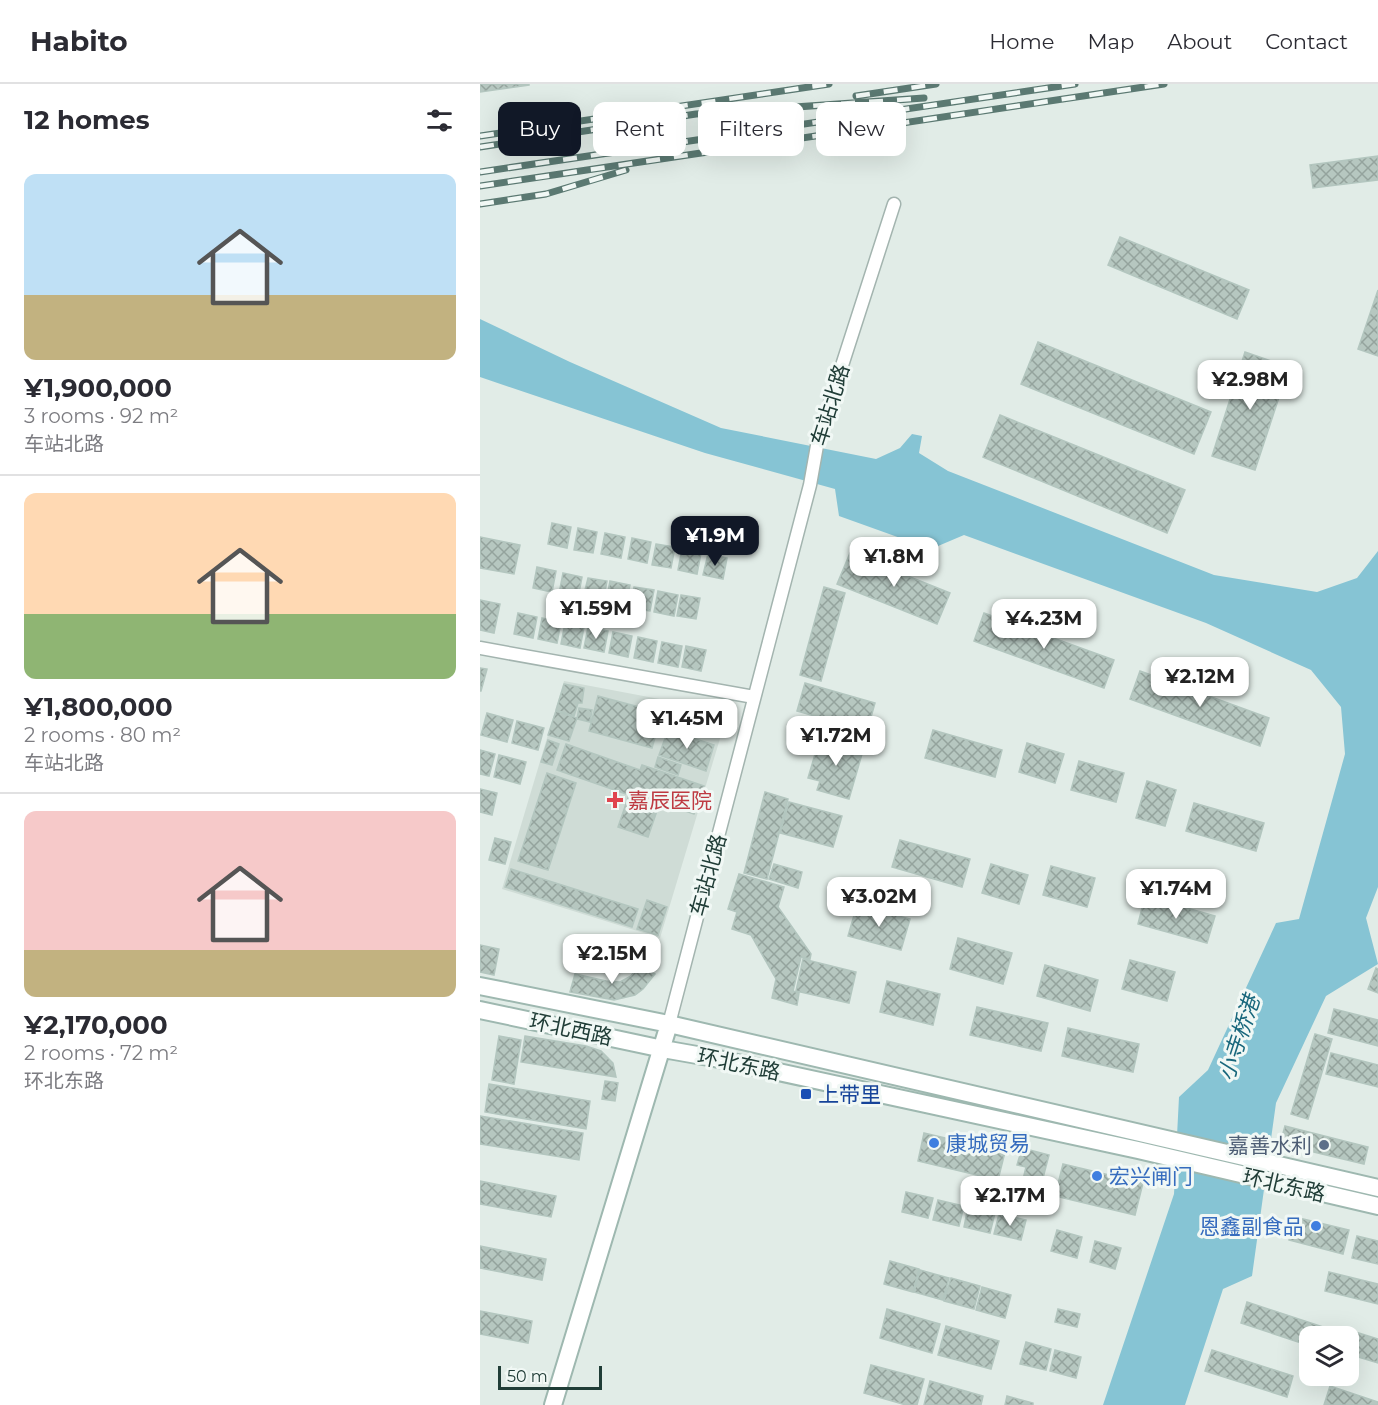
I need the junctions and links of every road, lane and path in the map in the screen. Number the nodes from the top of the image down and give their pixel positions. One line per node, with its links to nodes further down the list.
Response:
1 (894, 204): 3 (street, 车站北路)
2 (480, 648): 3 (street)
3 (754, 698): 6 (street, 车站北路)
4 (480, 986): 6 (street, 环北西路)
5 (480, 1010): 7 (street, 环北西路)
6 (669, 1024): 7 (street, 车站北路); 8 (street, 环北东路)
7 (663, 1049): 9 (street, 环北东路); 10 (street, 车站北路)
8 (1378, 1188)
9 (1378, 1206)
10 (553, 1405)

